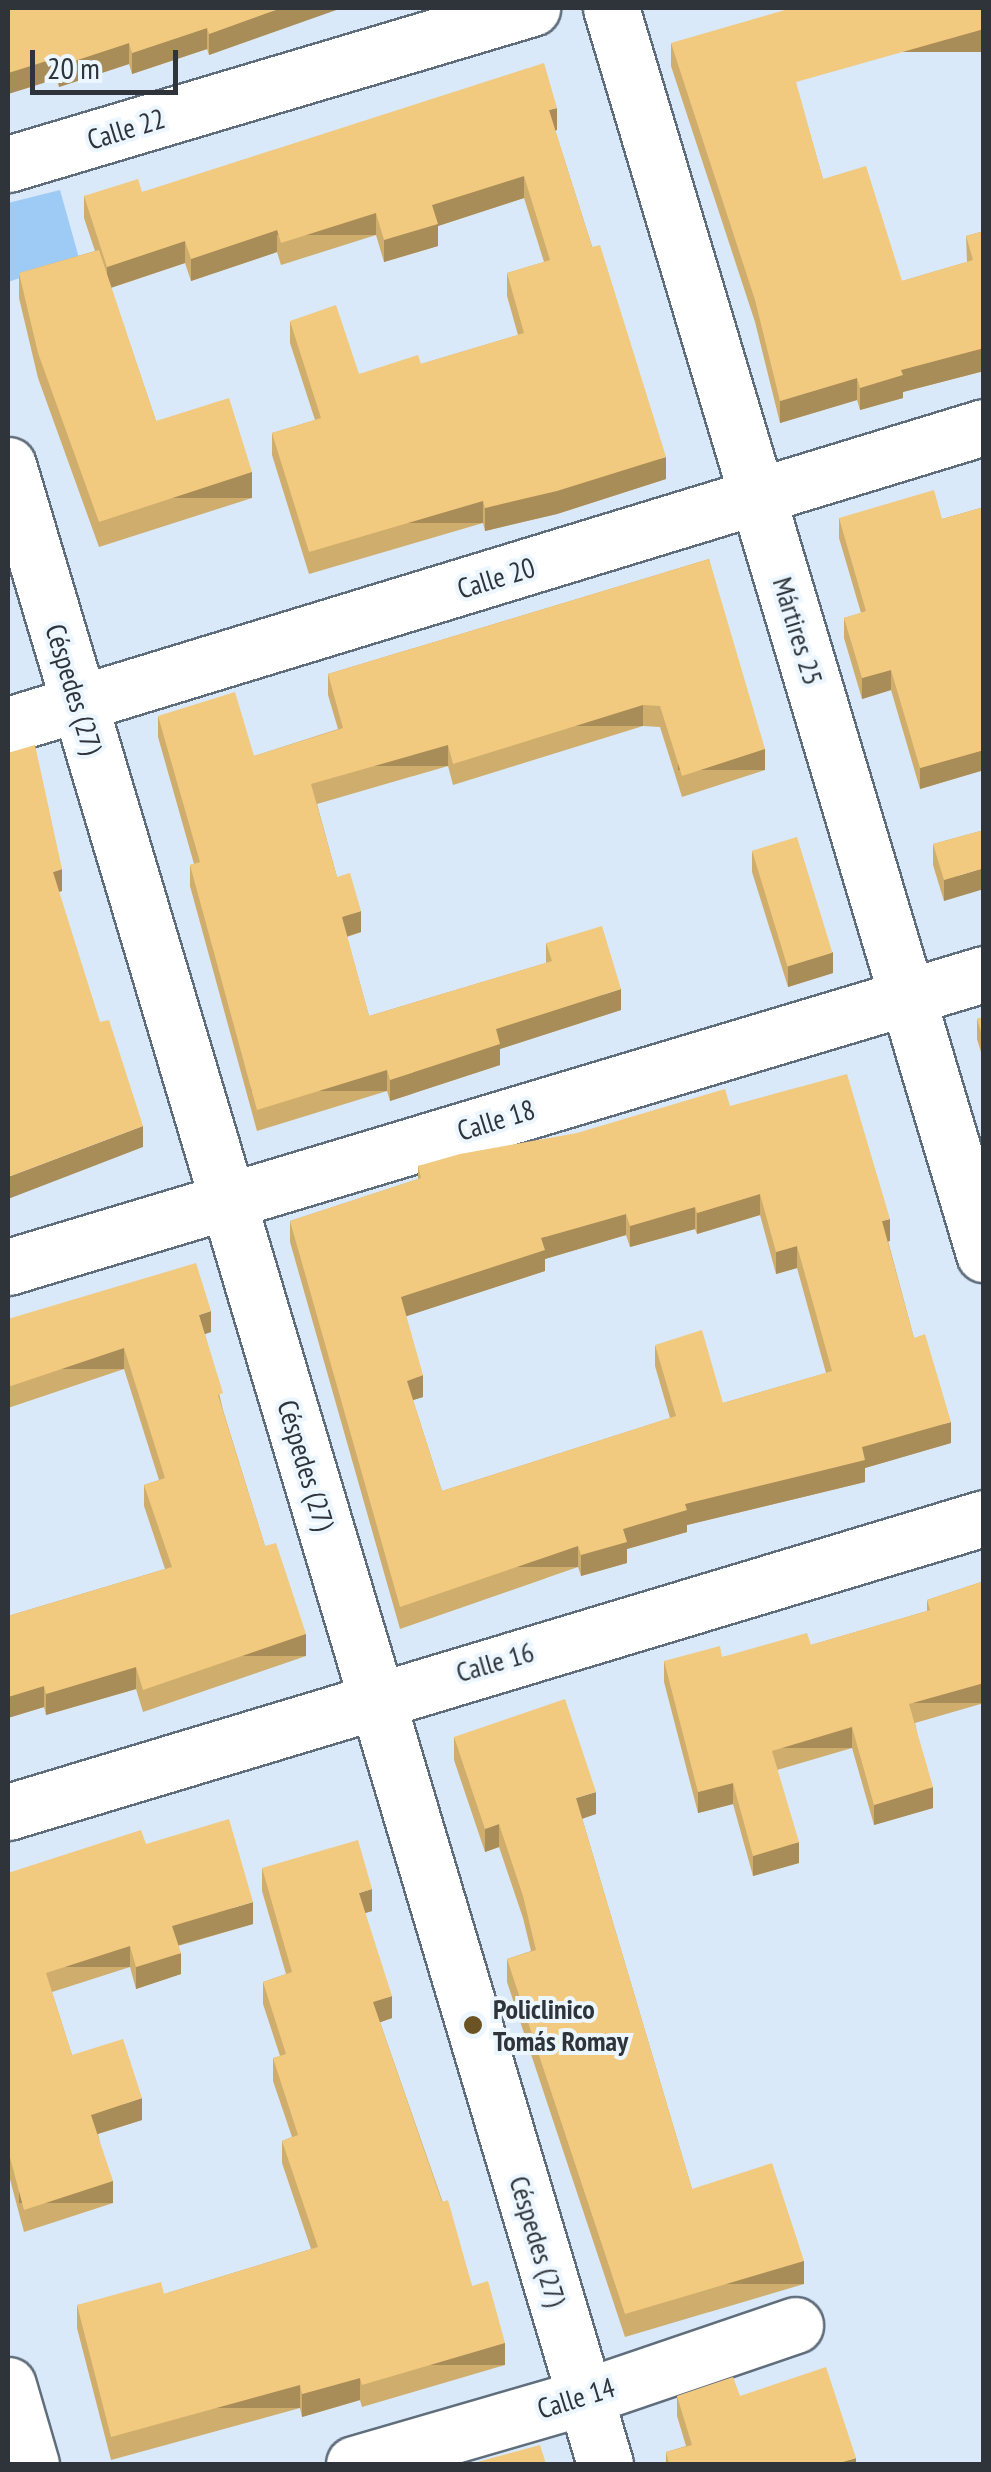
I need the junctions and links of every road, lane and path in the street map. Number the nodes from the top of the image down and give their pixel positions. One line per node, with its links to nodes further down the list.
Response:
1 (532, 8): 3 (street, Calle 22)
2 (612, 8): 6 (street, Mártires 25)
3 (8, 164)
4 (984, 426): 6 (street, Calle 20)
5 (8, 465): 7 (street, Céspedes (27))
6 (758, 499): 7 (street, Calle 20); 10 (street, Mártires 25)
7 (80, 705): 8 (street, Calle 20); 11 (street, Céspedes (27))
8 (8, 725)
9 (984, 974): 10 (street, Calle 18)
10 (907, 997): 11 (street, Calle 18); 12 (street, Mártires 25)
11 (227, 1201): 13 (street, Calle 18); 15 (street, Céspedes (27))
12 (984, 1254)
13 (8, 1266)
14 (984, 1518): 15 (street, Calle 16)
15 (375, 1698): 16 (street, Calle 16); 19 (street, Céspedes (27))
16 (8, 1812)
17 (795, 2324): 19 (street, Calle 14)
18 (8, 2385): 20 (street)
19 (584, 2397): 21 (street, Calle 14); 22 (street, Céspedes (27))
20 (31, 2464)
21 (354, 2464)
22 (604, 2464)

